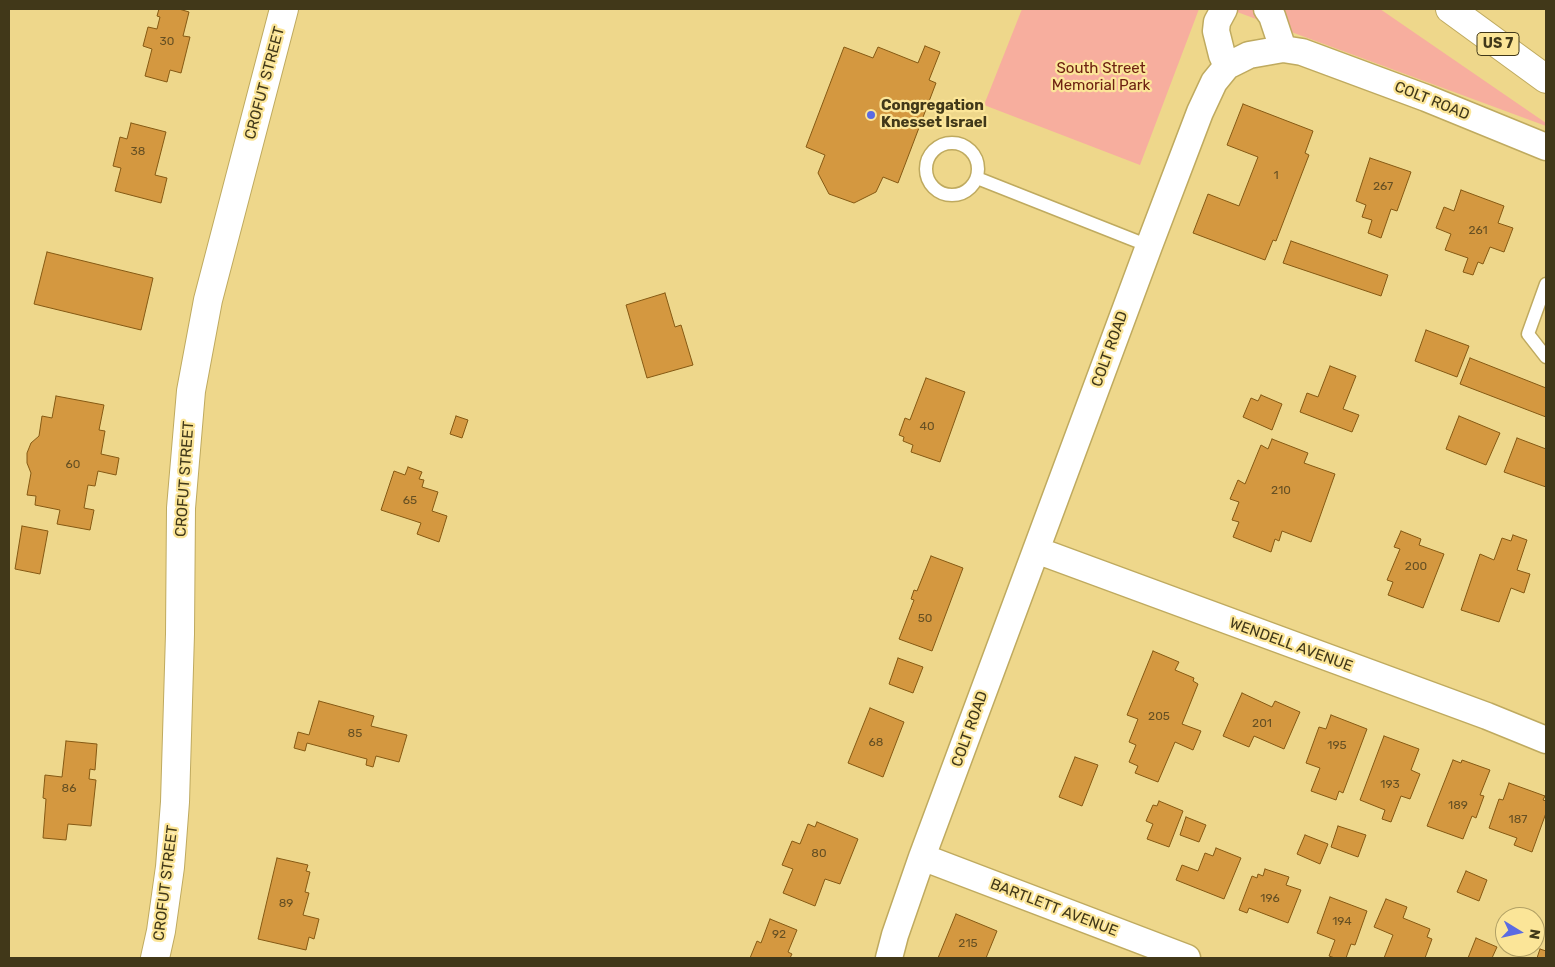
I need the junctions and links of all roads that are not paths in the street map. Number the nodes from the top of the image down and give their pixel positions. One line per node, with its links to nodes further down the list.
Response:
1 (284, 9): 16 (main road, CROFUT STREET)
2 (1224, 9): 6 (street)
3 (1267, 9): 5 (street)
4 (1450, 9): 7 (main road, US 7)
5 (1283, 49): 6 (street, COLT ROAD); 8 (street, COLT ROAD)
6 (1227, 66): 10 (street, COLT ROAD)
7 (1546, 79)
8 (1546, 147)
9 (977, 178): 9 (lane); 10 (lane)
10 (1149, 246): 13 (street, COLT ROAD)
11 (1546, 284): 12 (lane)
12 (1546, 357)
13 (1036, 550): 14 (street, WENDELL AVENUE); 15 (street, COLT ROAD)
14 (1546, 740)
15 (922, 858): 17 (street, COLT ROAD); 18 (street, BARTLETT AVENUE)
16 (155, 958)
17 (889, 958)
18 (1187, 958)

